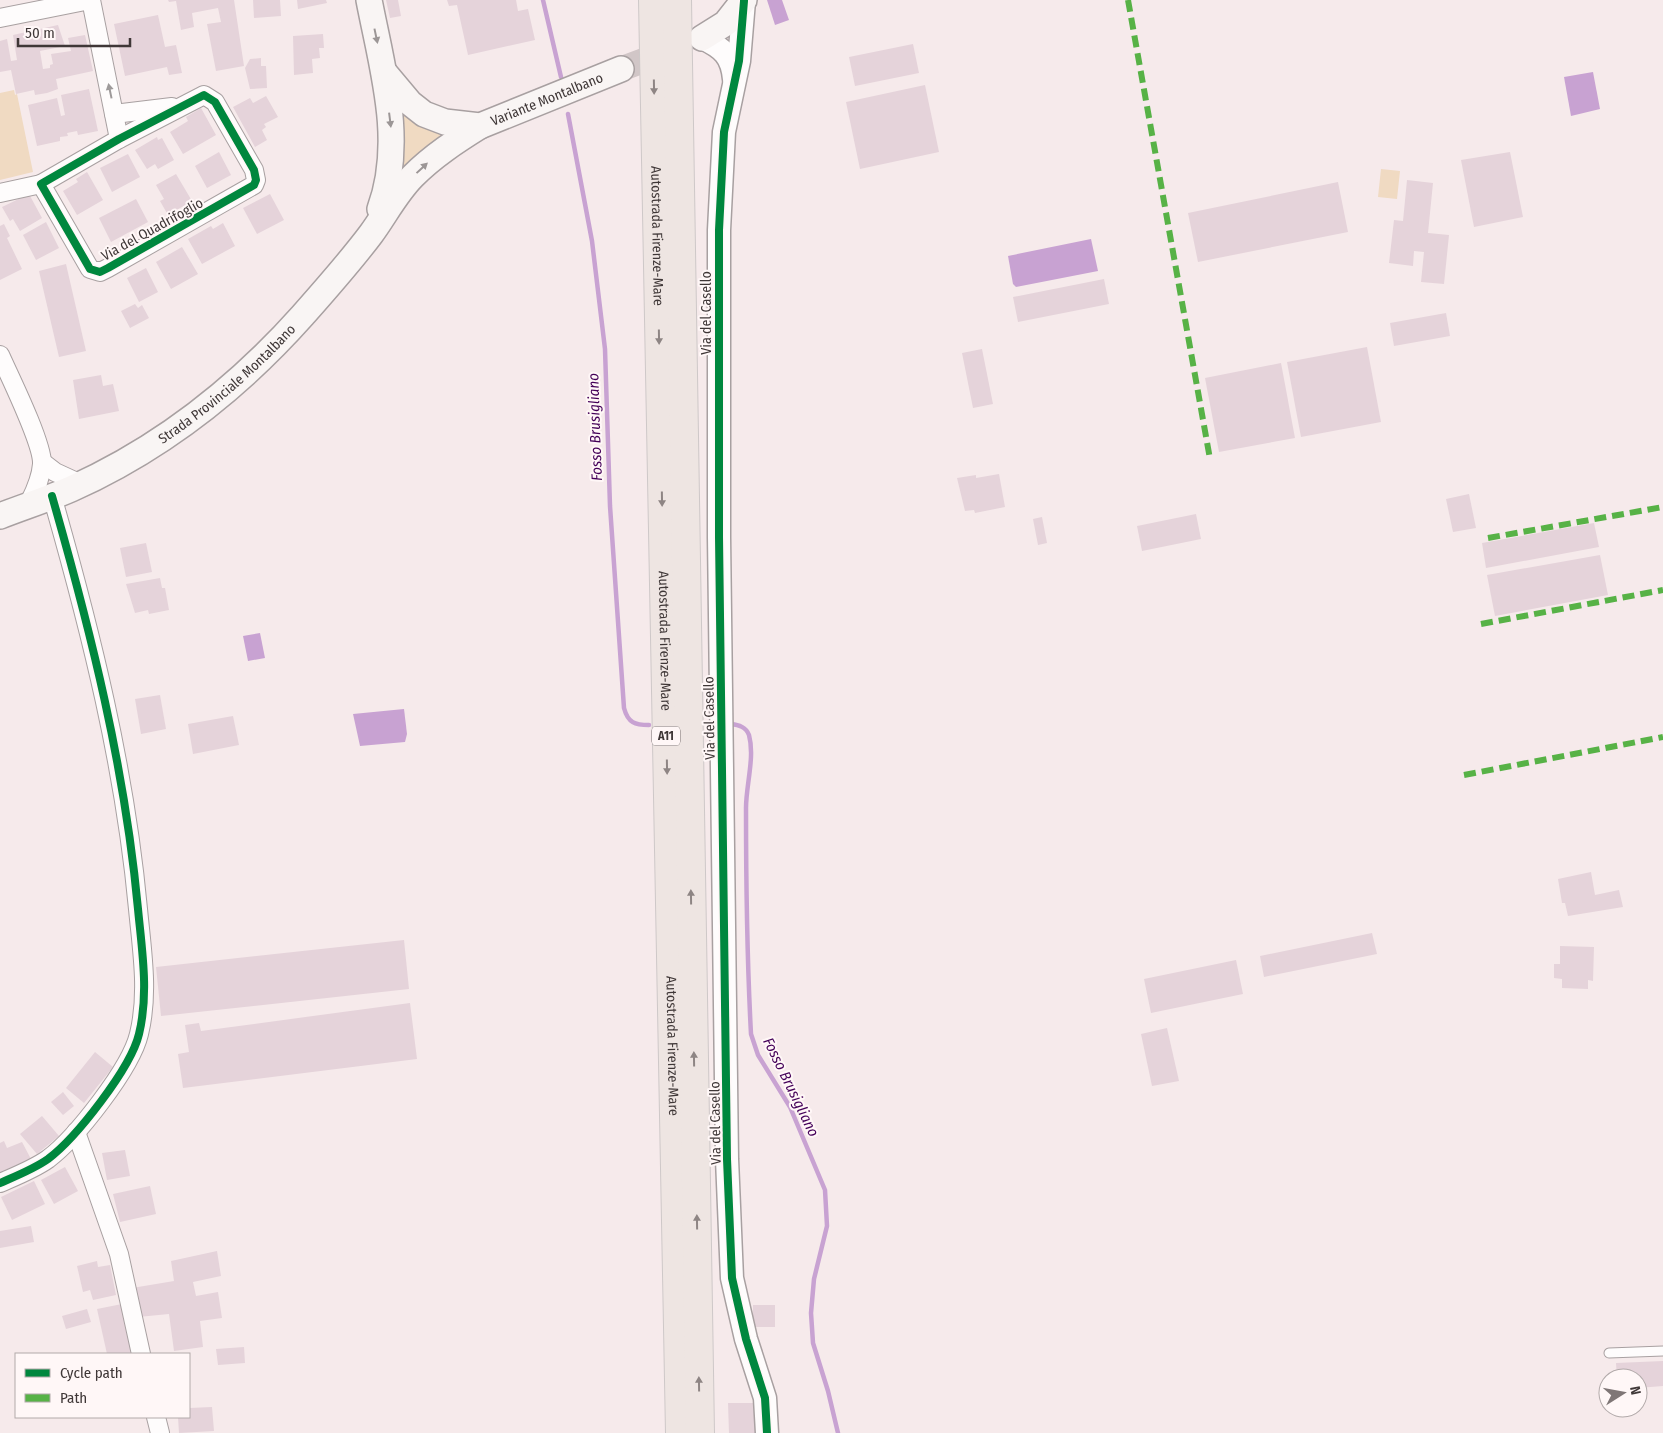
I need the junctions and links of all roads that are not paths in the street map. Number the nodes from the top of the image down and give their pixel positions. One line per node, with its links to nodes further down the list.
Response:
1 (91, 0): 6 (street); 12 (street, one-way to 1)
2 (369, 0): 9 (main road, Variante Montalbano, one-way to 9)
3 (653, 0): 31 (highway, Autostrada Firenze-Mare / A11, one-way to 31)
4 (677, 0): 32 (highway, Autostrada Firenze-Mare / A11, one-way to 4)
5 (744, 1): 7 (main road); 10 (street, Via del Casello)
6 (0, 18)
7 (702, 38): 10 (street, Via del Casello)
8 (621, 70): 13 (main road, Variante Montalbano)
9 (384, 72): 13 (main road, Variante Montalbano); 17 (main road, Strada Provinciale Montalbano, one-way to 17)
10 (735, 83): 33 (street, Via del Casello)
11 (182, 105): 12 (street); 14 (street, Via del Quadrifoglio); 15 (street, Via del Quadrifoglio)
12 (114, 114): 14 (street)
13 (480, 126): 17 (main road, Strada Provinciale Montalbano, one-way to 13)
14 (119, 139): 15 (street, Via del Quadrifoglio)
15 (41, 184): 16 (street)
16 (0, 193)
17 (371, 234): 20 (main road, Strada Provinciale Montalbano)
18 (0, 355): 19 (street)
19 (42, 462): 20 (street); 21 (street)
20 (81, 484): 21 (main road, Strada Provinciale Montalbano)
21 (41, 499): 22 (main road, Strada Provinciale Montalbano); 23 (main road, Strada Provinciale Montalbano); 24 (street)
22 (0, 508)
23 (0, 516)
24 (76, 1132): 25 (street); 27 (street)
25 (0, 1183)
26 (1663, 1351): 28 (lane)
27 (141, 1353)
28 (1610, 1353)
29 (156, 1418): 30 (street)
30 (160, 1433)
31 (680, 1433)
32 (700, 1433)
33 (767, 1433)

